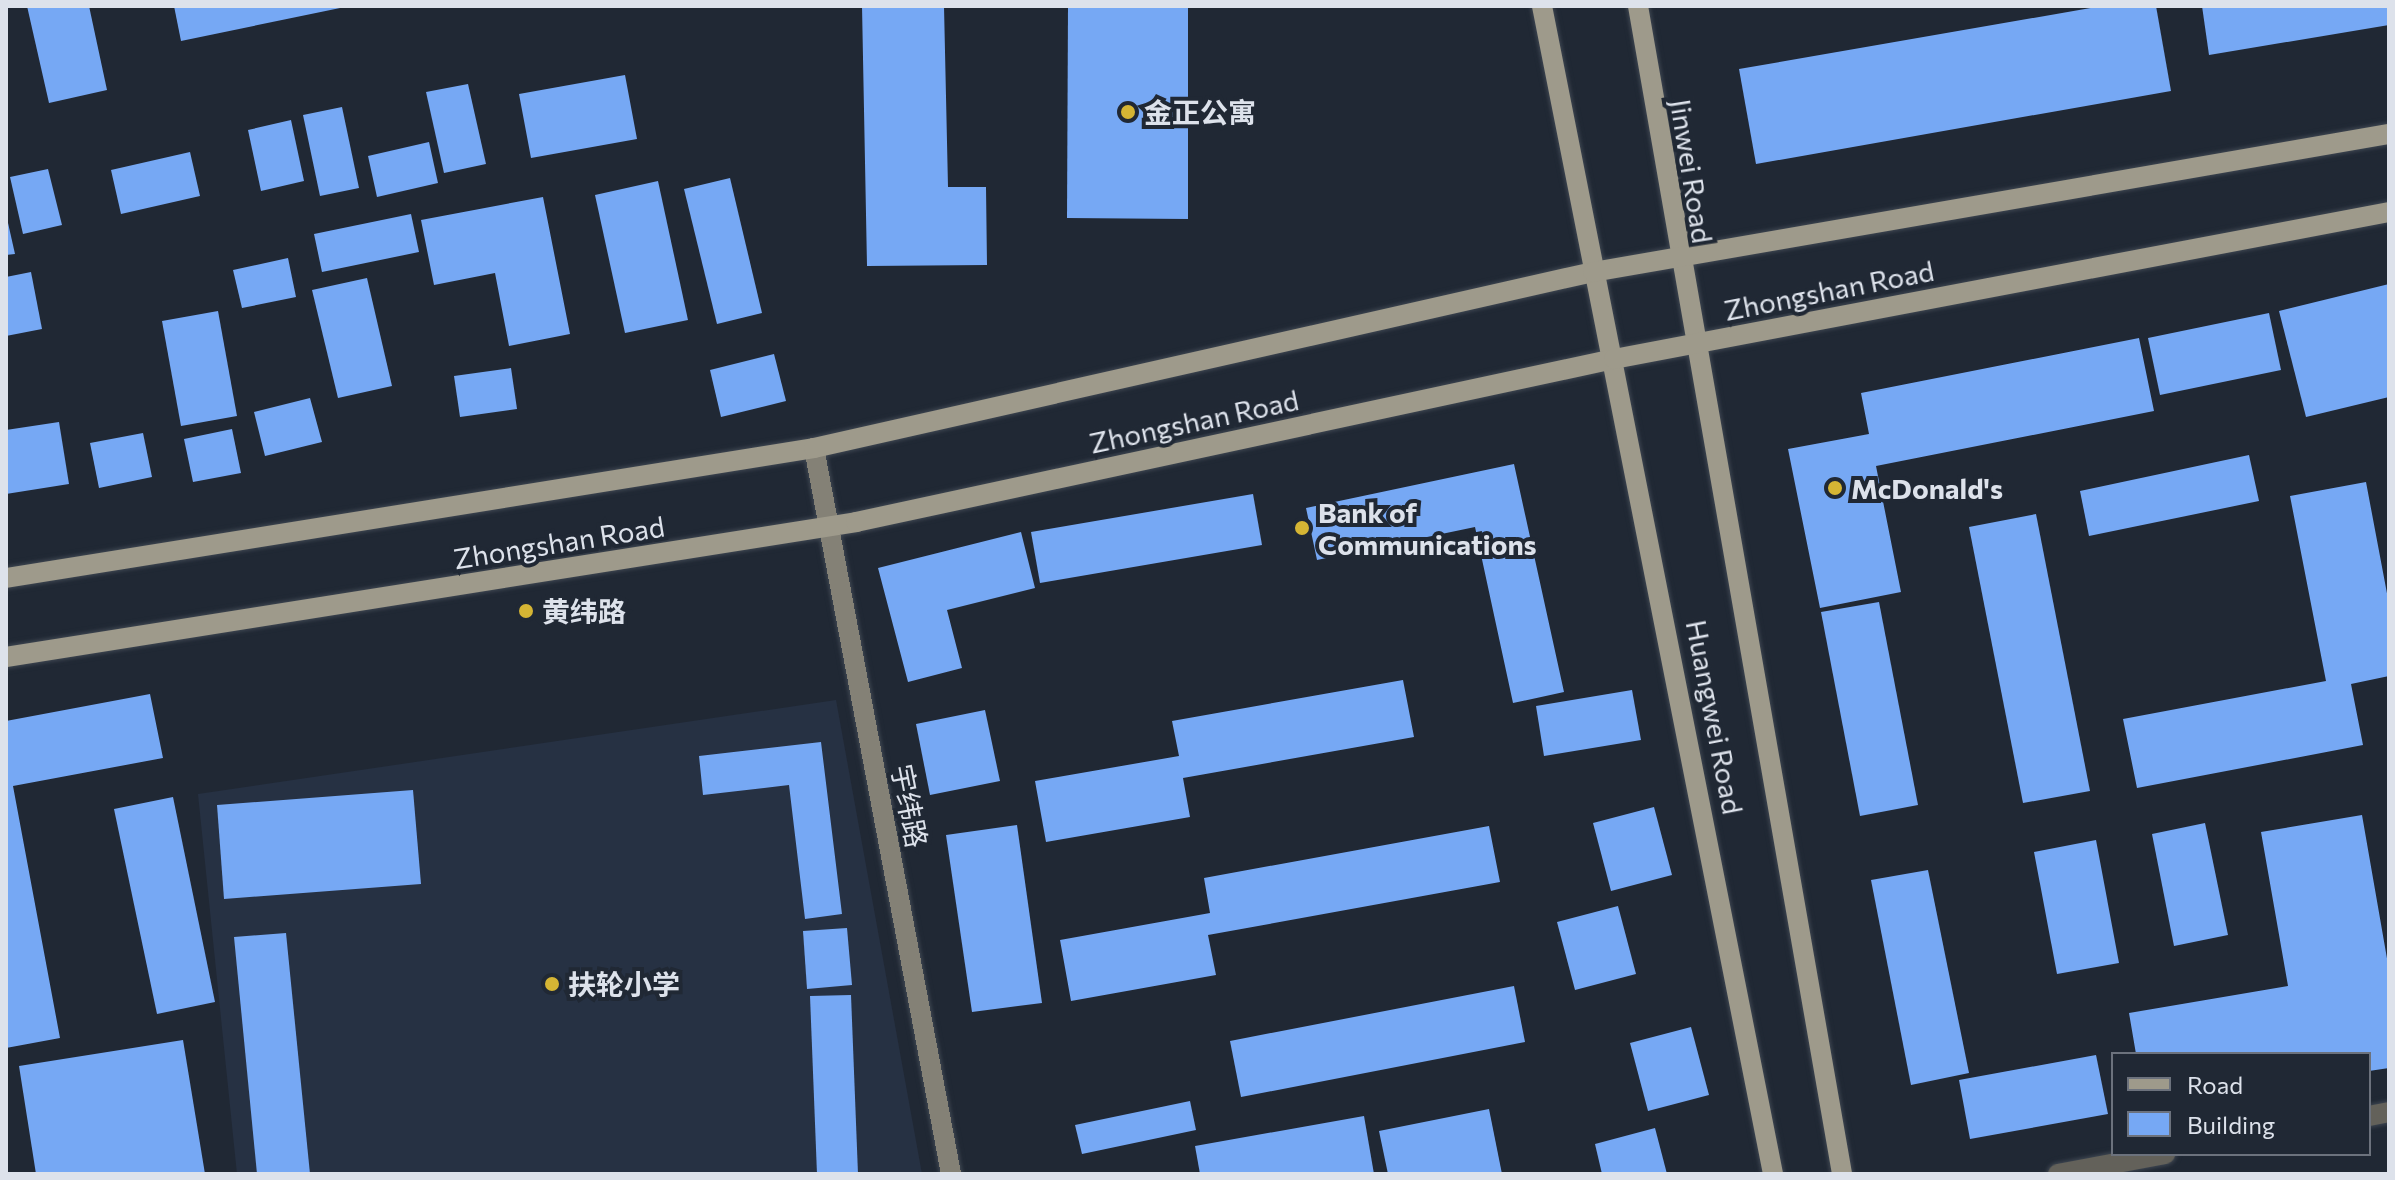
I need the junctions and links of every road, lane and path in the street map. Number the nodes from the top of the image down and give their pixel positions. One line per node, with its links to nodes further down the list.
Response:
1 (1542, 6): 6 (main road)
2 (1638, 6): 5 (main road, Jinwei Road)
3 (2389, 134): 5 (main road, Zhongshan Road)
4 (2389, 212): 7 (main road, Zhongshan Road)
5 (1678, 257): 6 (main road, Zhongshan Road); 7 (main road, Jinwei Road)
6 (1593, 272): 8 (main road, Huangwei Road); 9 (main road, Zhongshan Road)
7 (1693, 345): 8 (main road, Zhongshan Road); 16 (main road, Huangwei Road)
8 (1614, 359): 10 (main road, Zhongshan Road); 15 (main road, Huangwei Road)
9 (814, 448): 10 (street, 宇纬路); 11 (main road, Zhongshan Road)
10 (829, 526): 12 (main road, Zhongshan Road); 14 (street, 宇纬路)
11 (6, 578)
12 (6, 657)
13 (2154, 1156): 17 (street)
14 (951, 1174)
15 (1773, 1174)
16 (1842, 1174)
17 (2058, 1174)

